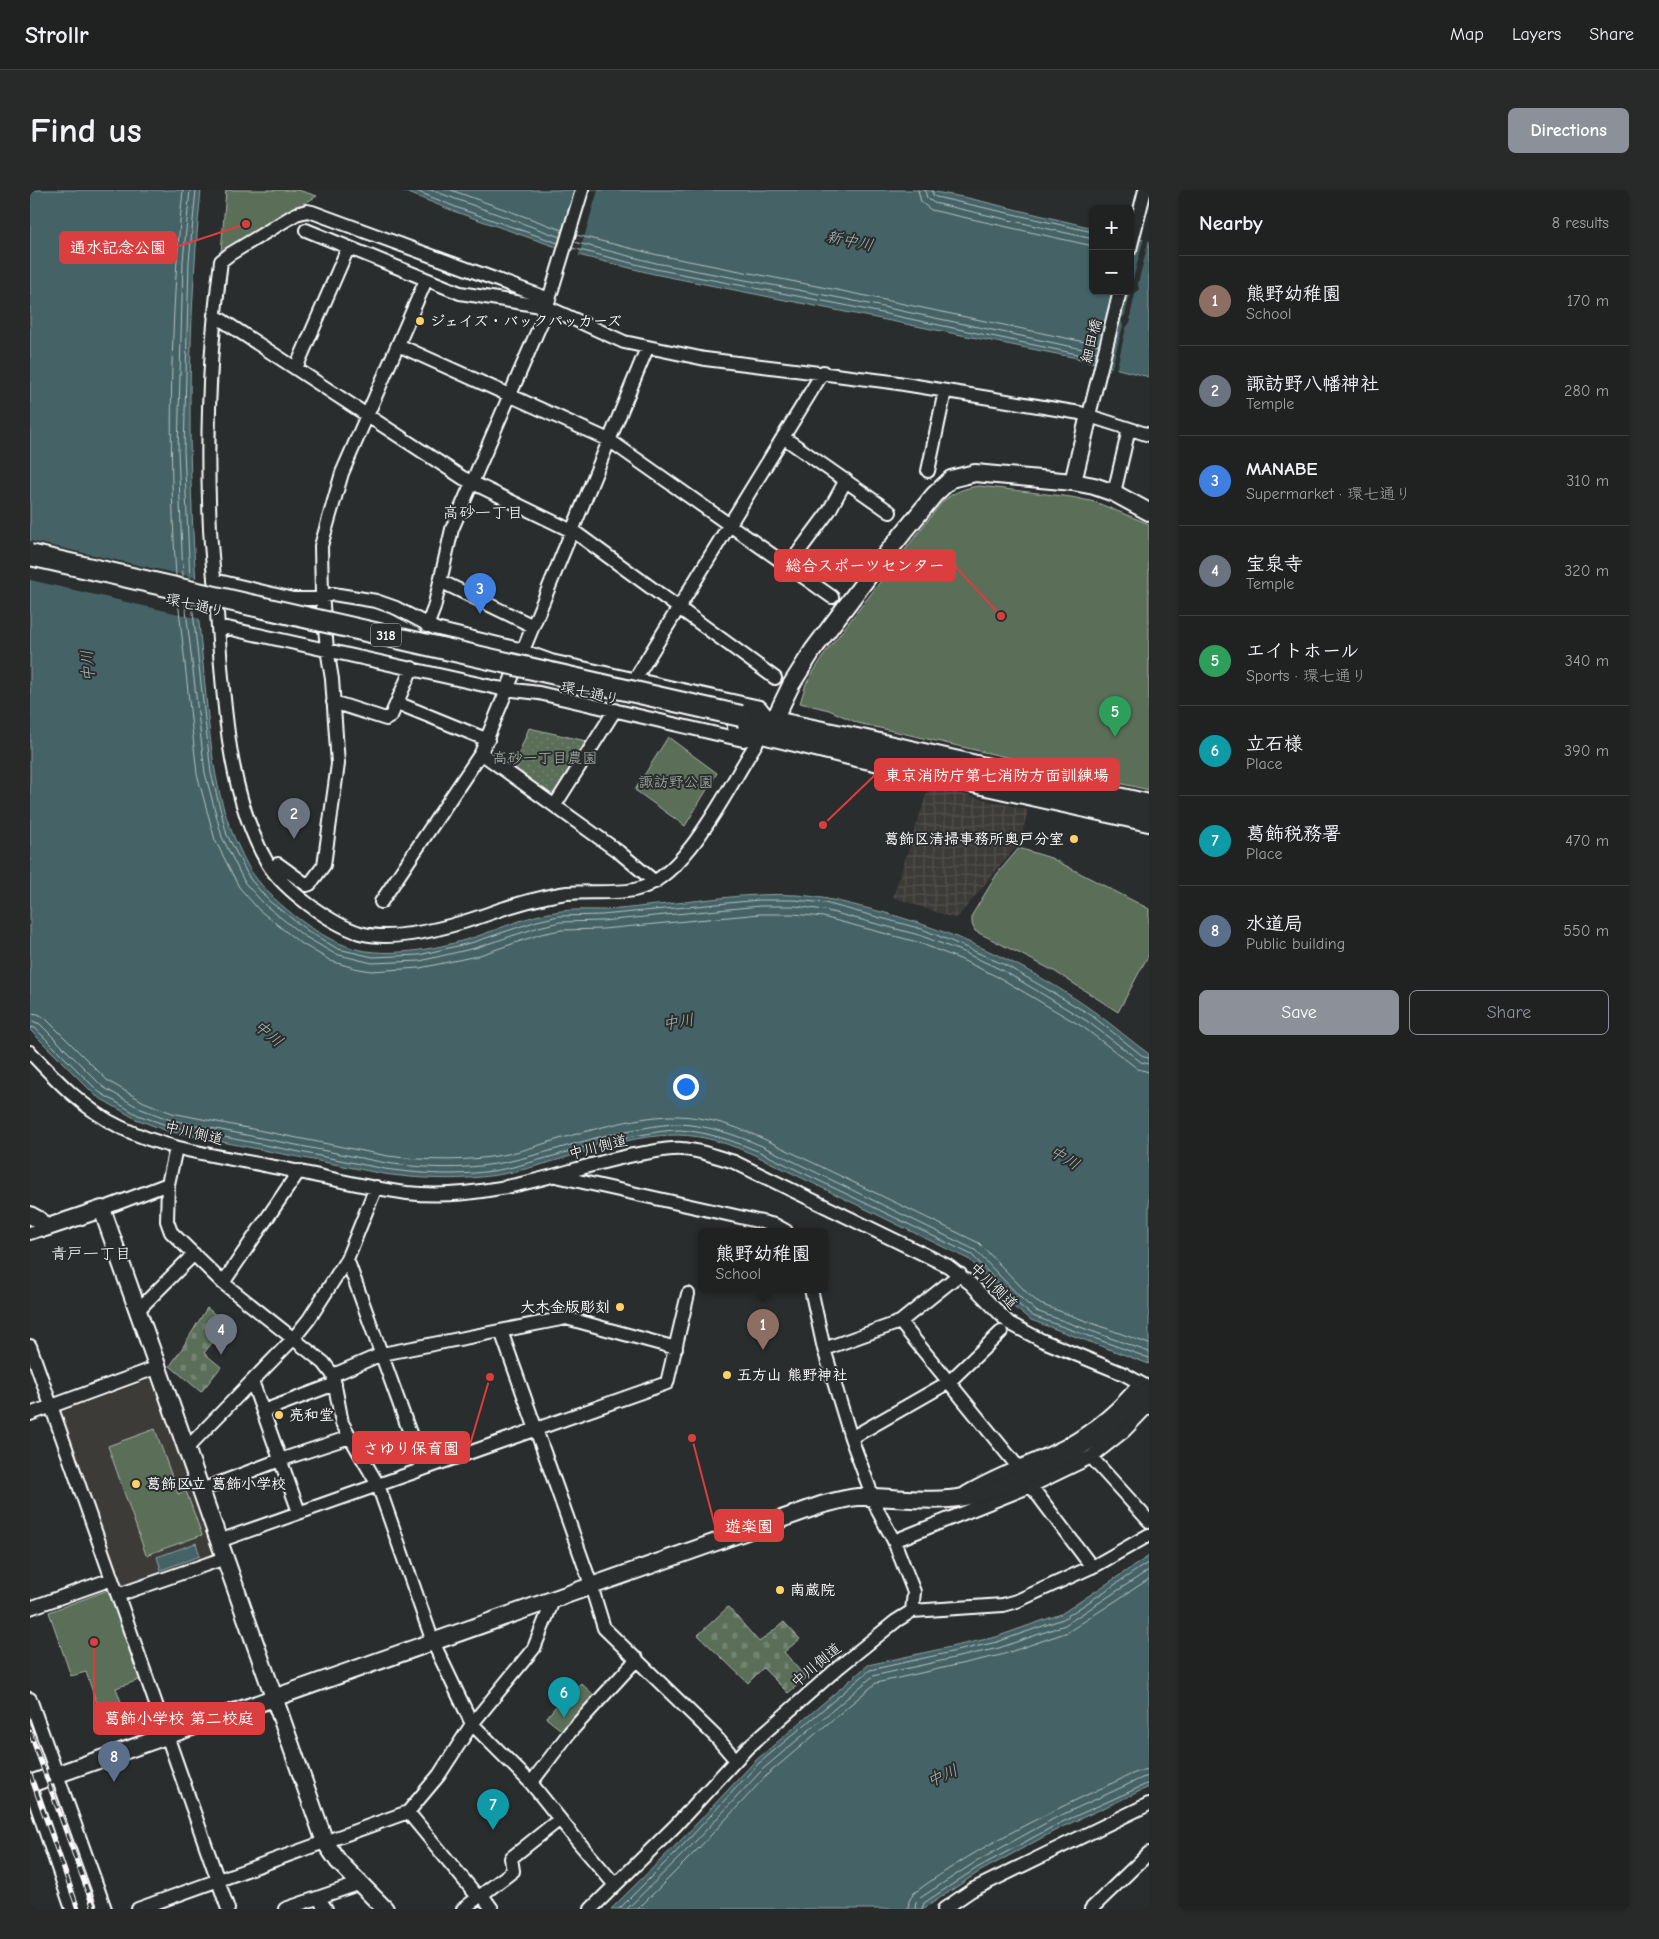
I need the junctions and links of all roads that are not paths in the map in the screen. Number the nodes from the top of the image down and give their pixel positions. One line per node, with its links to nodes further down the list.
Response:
1 (582, 190): 9 (street)
2 (1144, 190): 3 (street); 5 (street)
3 (1149, 191)
4 (306, 230): 6 (street)
5 (1134, 232)
6 (348, 248): 7 (street); 13 (street)
7 (426, 280): 9 (street); 11 (street)
8 (1119, 295): 18 (street, 細田橋)
9 (548, 300): 10 (street); 12 (street); 16 (street)
10 (214, 315): 13 (street); 35 (street)
11 (398, 345): 16 (street); 17 (street)
12 (647, 348): 14 (street); 22 (street)
13 (296, 368): 17 (street)
14 (823, 372): 15 (street); 21 (street)
15 (945, 391): 18 (street); 23 (street)
16 (510, 396): 22 (street); 25 (street)
17 (367, 415): 25 (street); 37 (street)
18 (1089, 415): 19 (street); 26 (street)
19 (1129, 429): 20 (street); 27 (street)
20 (1149, 435)
21 (783, 437): 24 (street); 30 (street)
22 (609, 440): 30 (street); 31 (street)
23 (928, 470)
24 (846, 480): 28 (street); 33 (street)
25 (471, 482): 31 (street); 36 (street)
26 (1073, 482): 27 (street); 53 (street)
27 (1114, 493): 29 (street)
28 (890, 512)
29 (1149, 512)
30 (729, 525): 33 (street); 39 (street)
31 (572, 531): 39 (street); 42 (street)
32 (30, 555): 52 (main road, 環七通り / 318, bridge)
33 (788, 566): 38 (street)
34 (30, 568): 52 (main road, 環七通り / 318)
35 (214, 580): 37 (street); 40 (street)
36 (440, 581): 41 (street); 42 (street)
37 (322, 595): 41 (street); 43 (street)
38 (832, 598)
39 (678, 608): 46 (street); 47 (street)
40 (218, 626): 43 (street); 59 (street)
41 (427, 626): 44 (street)
42 (533, 626): 44 (street)
43 (327, 649): 45 (street); 49 (street)
44 (524, 651): 47 (street); 48 (street)
45 (412, 668): 48 (street); 50 (street)
46 (775, 678)
47 (635, 679): 53 (street)
48 (508, 690): 51 (street); 54 (street)
49 (333, 702): 50 (street); 59 (street)
50 (396, 704): 54 (street)
51 (615, 710): 53 (street); 56 (street)
52 (739, 721): 53 (main road, 環七通り / 318)
53 (768, 727): 57 (main road, 環七通り / 318); 58 (main road, 環七通り / 318); 60 (street)
54 (488, 740): 55 (street)
55 (481, 753): 56 (street); 61 (street)
56 (555, 805): 60 (street)
57 (1149, 805)
58 (1149, 821)
59 (271, 868): 60 (street)
60 (655, 882)
61 (381, 902)
62 (30, 1054): 63 (street, 中川側道)
63 (176, 1148): 64 (street, 中川側道); 66 (street)
64 (299, 1171): 67 (street, 中川側道); 75 (street)
65 (556, 1176): 67 (street, 中川側道); 70 (street); 74 (street, 中川側道)
66 (168, 1184): 68 (street); 72 (street)
67 (376, 1187): 73 (street)
68 (102, 1209): 71 (street); 78 (street)
69 (30, 1215): 71 (street)
70 (779, 1228)
71 (38, 1230)
72 (194, 1254): 75 (street); 78 (street)
73 (347, 1259): 82 (street); 86 (street)
74 (960, 1274): 79 (street); 91 (street, 中川側道)
75 (223, 1283): 82 (street)
76 (812, 1293): 85 (street)
77 (688, 1294): 84 (street)
78 (138, 1310): 87 (street)
79 (900, 1322): 85 (street); 90 (street)
80 (501, 1331): 84 (street); 86 (street); 96 (street)
81 (1001, 1332): 90 (street)
82 (293, 1339): 88 (street); 89 (street)
83 (30, 1346): 93 (street)
84 (676, 1348): 96 (street)
85 (824, 1349): 98 (street)
86 (382, 1354): 88 (street); 103 (street)
87 (158, 1367): 93 (street); 99 (street)
88 (334, 1379): 94 (street); 97 (street)
89 (252, 1381): 94 (street); 99 (street)
90 (950, 1382): 98 (street); 102 (street)
91 (1146, 1387): 102 (street); 108 (street)
92 (1149, 1405): 100 (street)
93 (52, 1406): 95 (street); 116 (street)
94 (263, 1411): 101 (street)
95 (30, 1414)
96 (537, 1429): 103 (street); 117 (street)
97 (350, 1437): 101 (street); 104 (street)
98 (851, 1438): 107 (street)
99 (187, 1448): 106 (street)
100 (1091, 1457): 105 (street); 110 (street)
101 (280, 1460): 106 (street); 109 (street)
102 (1018, 1467): 108 (street)
103 (423, 1469): 104 (street)
104 (378, 1485): 109 (street); 122 (street)
105 (1031, 1486): 113 (street); 115 (street)
106 (201, 1490): 112 (street)
107 (873, 1497): 108 (street); 113 (street); 117 (street)
108 (958, 1498)
109 (299, 1512): 112 (street)
110 (1149, 1521)
111 (1149, 1535): 115 (street)
112 (219, 1541): 114 (street)
113 (894, 1542): 121 (street)
114 (225, 1558): 118 (street); 124 (street)
115 (1092, 1567): 121 (street)
116 (112, 1578): 118 (street); 120 (street)
117 (590, 1586): 119 (street); 123 (street)
118 (118, 1595): 127 (street)
119 (554, 1598): 122 (street); 126 (street)
120 (30, 1608)
121 (912, 1611): 128 (street, 中川側道)
122 (433, 1642): 124 (street); 126 (street)
123 (638, 1659): 128 (street); 130 (street)
124 (274, 1697): 127 (street); 135 (street)
125 (30, 1699): 129 (street)
126 (472, 1724): 130 (street); 133 (street)
127 (167, 1736): 129 (street); 137 (street)
128 (736, 1759): 139 (street, 中川側道)
129 (56, 1774): 131 (street); 143 (street)
130 (531, 1783): 134 (street)
131 (30, 1785): 142 (street)
132 (1149, 1804): 152 (street)
133 (408, 1812): 135 (street); 140 (street)
134 (560, 1819): 139 (street); 140 (street)
135 (325, 1842): 137 (street); 138 (street)
136 (1149, 1853): 153 (street)
137 (217, 1881): 144 (street); 145 (street)
138 (361, 1883): 141 (street); 148 (street)
139 (615, 1885): 151 (street, 中川側道)
140 (480, 1896): 149 (street); 150 (street)
141 (318, 1898): 146 (street); 147 (street)
142 (72, 1909)
143 (105, 1909)
144 (138, 1909)
145 (228, 1909)
146 (285, 1909)
147 (326, 1909)
148 (385, 1909)
149 (463, 1909)
150 (492, 1909)
151 (591, 1909)
152 (944, 1909)
153 (1091, 1909)

